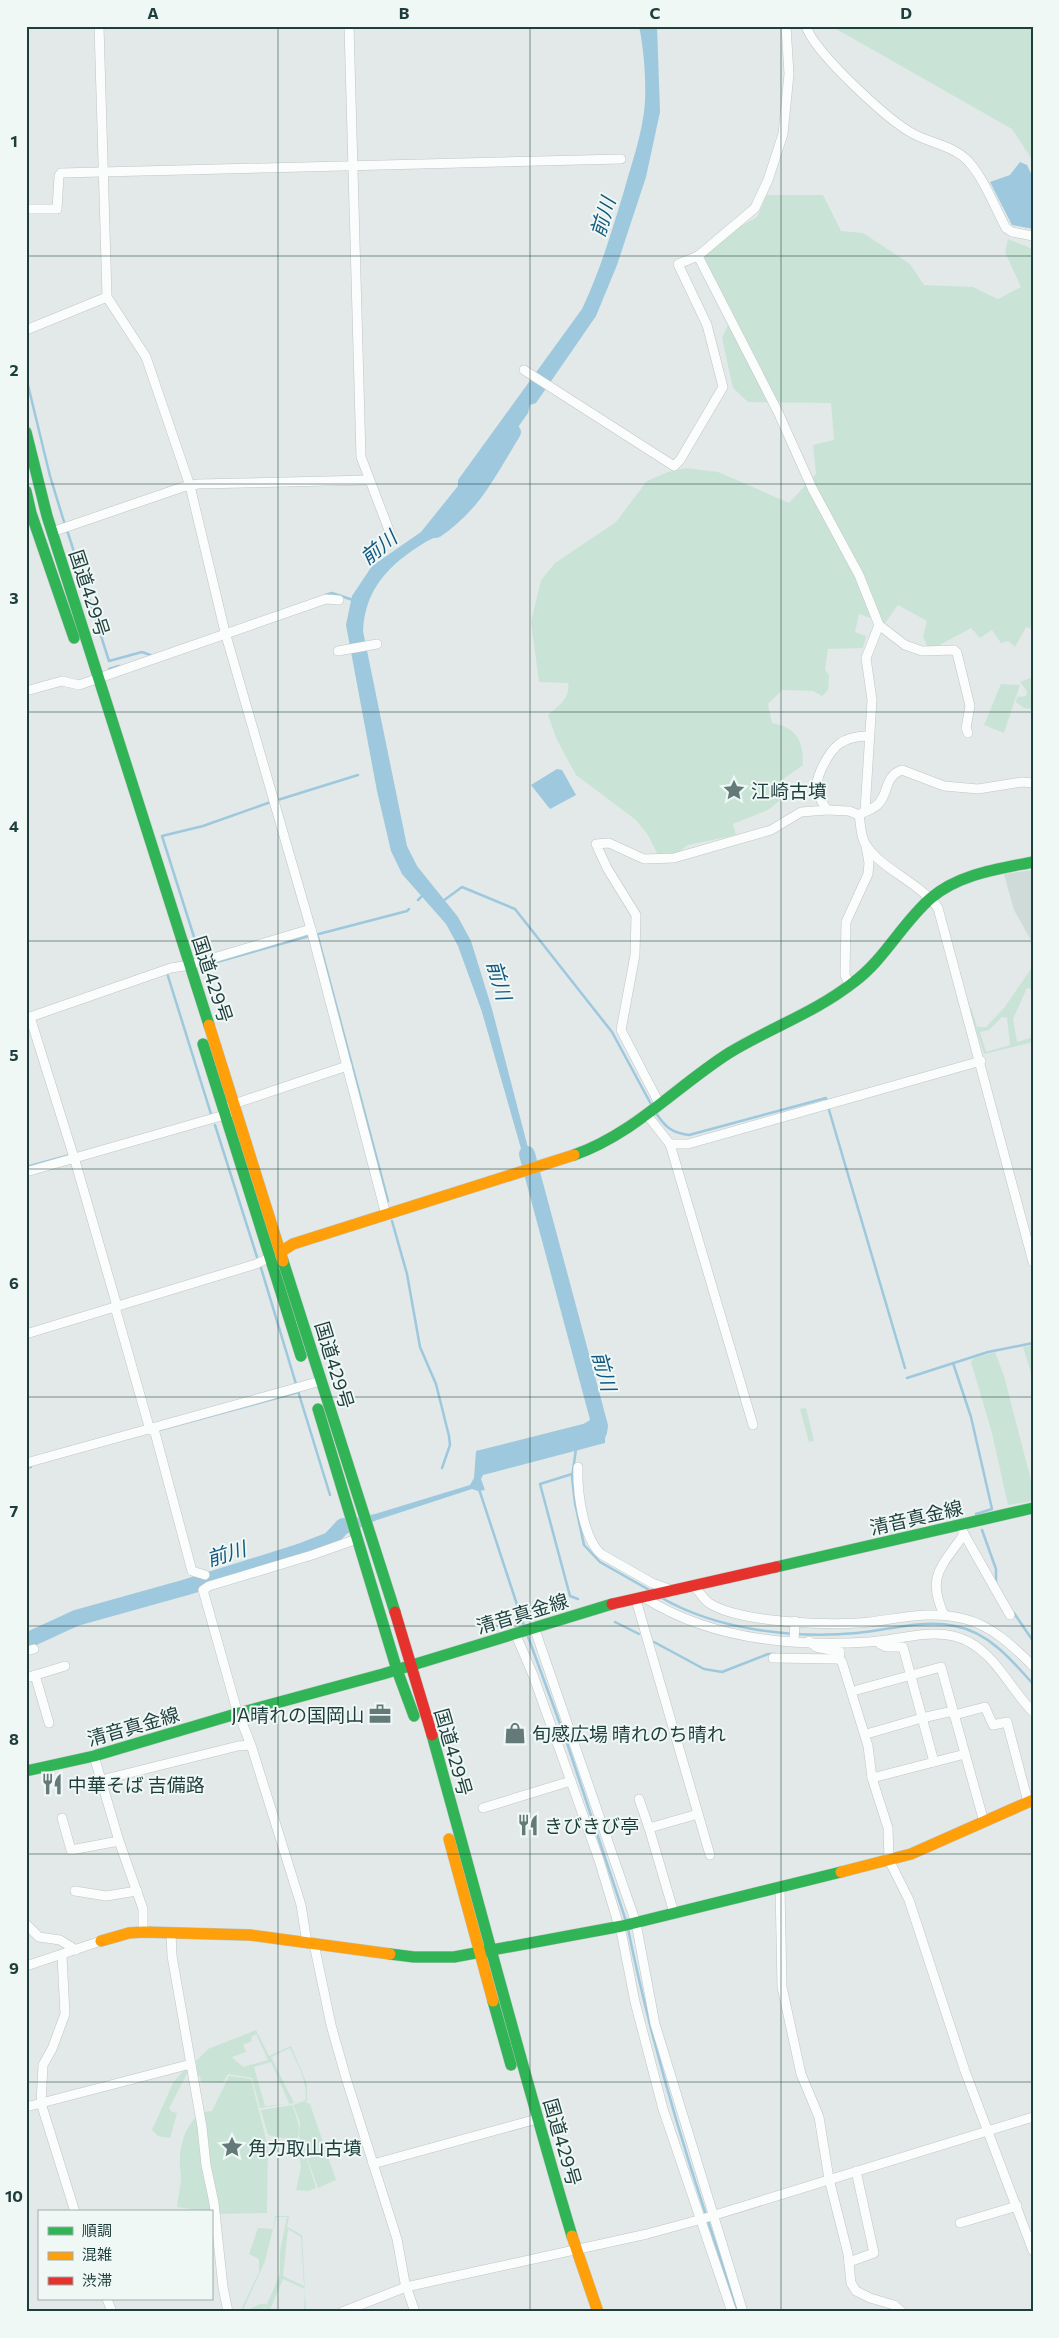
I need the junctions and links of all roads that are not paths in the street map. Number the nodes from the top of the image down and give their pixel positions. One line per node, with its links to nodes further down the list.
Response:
1 (98, 26): 7 (street)
2 (349, 26): 6 (street)
3 (786, 26): 10 (street)
4 (806, 26): 9 (street)
5 (621, 159): 6 (street)
6 (353, 166): 7 (street); 15 (street)
7 (102, 171): 8 (street); 11 (street)
8 (26, 209)
9 (1033, 236)
10 (698, 256): 13 (street); 21 (street)
11 (107, 296): 12 (street); 16 (street)
12 (26, 330)
13 (525, 371)
14 (26, 432): 18 (main road, 国道429号)
15 (369, 480): 16 (street); 19 (street)
16 (190, 486): 18 (street); 22 (street)
17 (26, 491): 25 (main road, 国道429号)
18 (52, 532): 25 (main road, 国道429号)
19 (392, 538)
20 (339, 600): 22 (street)
21 (879, 625): 27 (street); 28 (street)
22 (225, 632): 25 (street); 35 (street)
23 (376, 644): 24 (street)
24 (339, 651)
25 (94, 680): 26 (street); 36 (main road, 国道429号)
26 (26, 691)
27 (968, 733)
28 (869, 736): 30 (street); 31 (street)
29 (1033, 783): 31 (street)
30 (827, 810): 31 (street); 41 (street)
31 (862, 813): 32 (street)
32 (866, 846): 34 (street); 37 (street)
33 (1033, 862): 34 (main road)
34 (931, 898): 37 (main road); 38 (street)
35 (312, 933): 36 (street); 39 (street)
36 (193, 964): 40 (main road, 国道429号); 42 (main road, 国道429号); 44 (street)
37 (850, 985): 41 (main road)
38 (981, 1061): 43 (street); 49 (street)
39 (347, 1066): 40 (street); 46 (street)
40 (235, 1108): 42 (street); 47 (main road, 国道429号)
41 (654, 1110): 43 (street); 46 (main road)
42 (223, 1111): 44 (street); 48 (main road, 国道429号)
43 (670, 1144): 53 (street)
44 (74, 1158): 45 (street); 50 (street)
45 (26, 1172)
46 (386, 1214): 47 (main road)
47 (282, 1251): 48 (street); 52 (main road, 国道429号)
48 (270, 1257): 50 (street); 52 (main road, 国道429号)
49 (1033, 1262)
50 (116, 1307): 51 (street); 54 (street)
51 (26, 1334)
52 (316, 1383): 54 (street); 59 (main road, 国道429号); 74 (main road, 国道429号)
53 (753, 1425)
54 (152, 1429): 55 (street); 60 (street)
55 (26, 1463)
56 (578, 1467): 62 (street)
57 (1033, 1508): 58 (main road, 清音真金線)
58 (962, 1530): 61 (main road, 清音真金線); 64 (street); 65 (street)
59 (357, 1537): 76 (main road, 国道429号); 81 (street)
60 (205, 1576)
61 (694, 1586): 62 (main road, 清音真金線); 66 (street)
62 (672, 1591): 63 (main road, 清音真金線)
63 (644, 1598): 67 (main road, 清音真金線); 68 (street); 99 (street)
64 (944, 1615): 66 (street); 75 (street)
65 (1010, 1615)
66 (795, 1624): 68 (street)
67 (525, 1630): 74 (main road, 清音真金線); 95 (street); 111 (street)
68 (794, 1639): 70 (street)
69 (879, 1640): 70 (street); 77 (street); 80 (street)
70 (808, 1641): 71 (street)
71 (839, 1657): 72 (street); 93 (street)
72 (773, 1658)
73 (65, 1666): 78 (street)
74 (412, 1666): 76 (main road, 清音真金線); 117 (main road, 国道429号)
75 (1033, 1666)
76 (397, 1670): 81 (main road, 清音真金線); 85 (main road, 国道429号)
77 (911, 1675): 79 (street); 82 (street); 83 (street)
78 (30, 1677): 84 (street)
79 (857, 1690)
80 (1033, 1712)
81 (239, 1713): 87 (street); 89 (main road, 清音真金線)
82 (953, 1713): 83 (street); 88 (street); 97 (street)
83 (922, 1718): 86 (street); 90 (street)
84 (49, 1724)
85 (417, 1727)
86 (870, 1733)
87 (250, 1745): 94 (street); 115 (street)
88 (965, 1754): 90 (street); 101 (street)
89 (94, 1756): 91 (main road, 清音真金線); 94 (street)
90 (934, 1762): 93 (street)
91 (26, 1772)
92 (430, 1774): 118 (main road, 国道429号)
93 (874, 1778): 105 (street)
94 (101, 1780): 103 (street)
95 (571, 1781): 98 (street); 111 (street)
96 (639, 1799): 102 (street)
97 (1031, 1801): 101 (main road)
98 (483, 1808)
99 (698, 1814): 102 (street); 104 (street)
100 (62, 1818): 103 (street)
101 (984, 1822): 105 (main road)
102 (649, 1828): 109 (street)
103 (119, 1841): 108 (street)
104 (710, 1855)
105 (889, 1860): 106 (main road); 126 (street)
106 (780, 1887): 109 (main road); 129 (street)
107 (75, 1891): 108 (street)
108 (137, 1891): 112 (street)
109 (674, 1913): 111 (main road)
110 (26, 1924): 116 (street)
111 (627, 1925): 117 (main road); 132 (street); 133 (street)
112 (143, 1932): 113 (main road); 114 (main road)
113 (171, 1933): 115 (main road); 121 (street)
114 (101, 1941): 116 (street)
115 (311, 1944): 118 (main road); 127 (street)
116 (76, 1950): 119 (street)
117 (492, 1950): 118 (main road); 125 (main road, 国道429号)
118 (479, 1953): 125 (main road, 国道429号)
119 (62, 1956): 120 (street); 122 (street)
120 (26, 1966)
121 (191, 2064): 122 (street); 141 (street)
122 (41, 2103): 123 (street); 131 (street)
123 (26, 2107)
124 (1033, 2117): 126 (street)
125 (532, 2120): 127 (street); 135 (main road, 国道429号)
126 (987, 2131): 128 (street); 130 (street)
127 (374, 2164): 138 (street)
128 (856, 2171): 129 (street); 137 (street)
129 (829, 2179): 132 (street); 137 (street)
130 (1017, 2206): 134 (street); 136 (street)
131 (74, 2210)
132 (712, 2215): 133 (street); 147 (street)
133 (701, 2219): 135 (street); 146 (street)
134 (960, 2224)
135 (571, 2250): 138 (street); 144 (main road, 国道429号); 145 (main road, 国道429号)
136 (1033, 2251)
137 (849, 2262): 148 (street)
138 (406, 2287): 142 (street); 143 (street)
139 (107, 2300): 140 (street)
140 (112, 2312)
141 (228, 2312)
142 (342, 2312)
143 (415, 2312)
144 (586, 2312)
145 (598, 2312)
146 (732, 2312)
147 (744, 2312)
148 (902, 2312)

